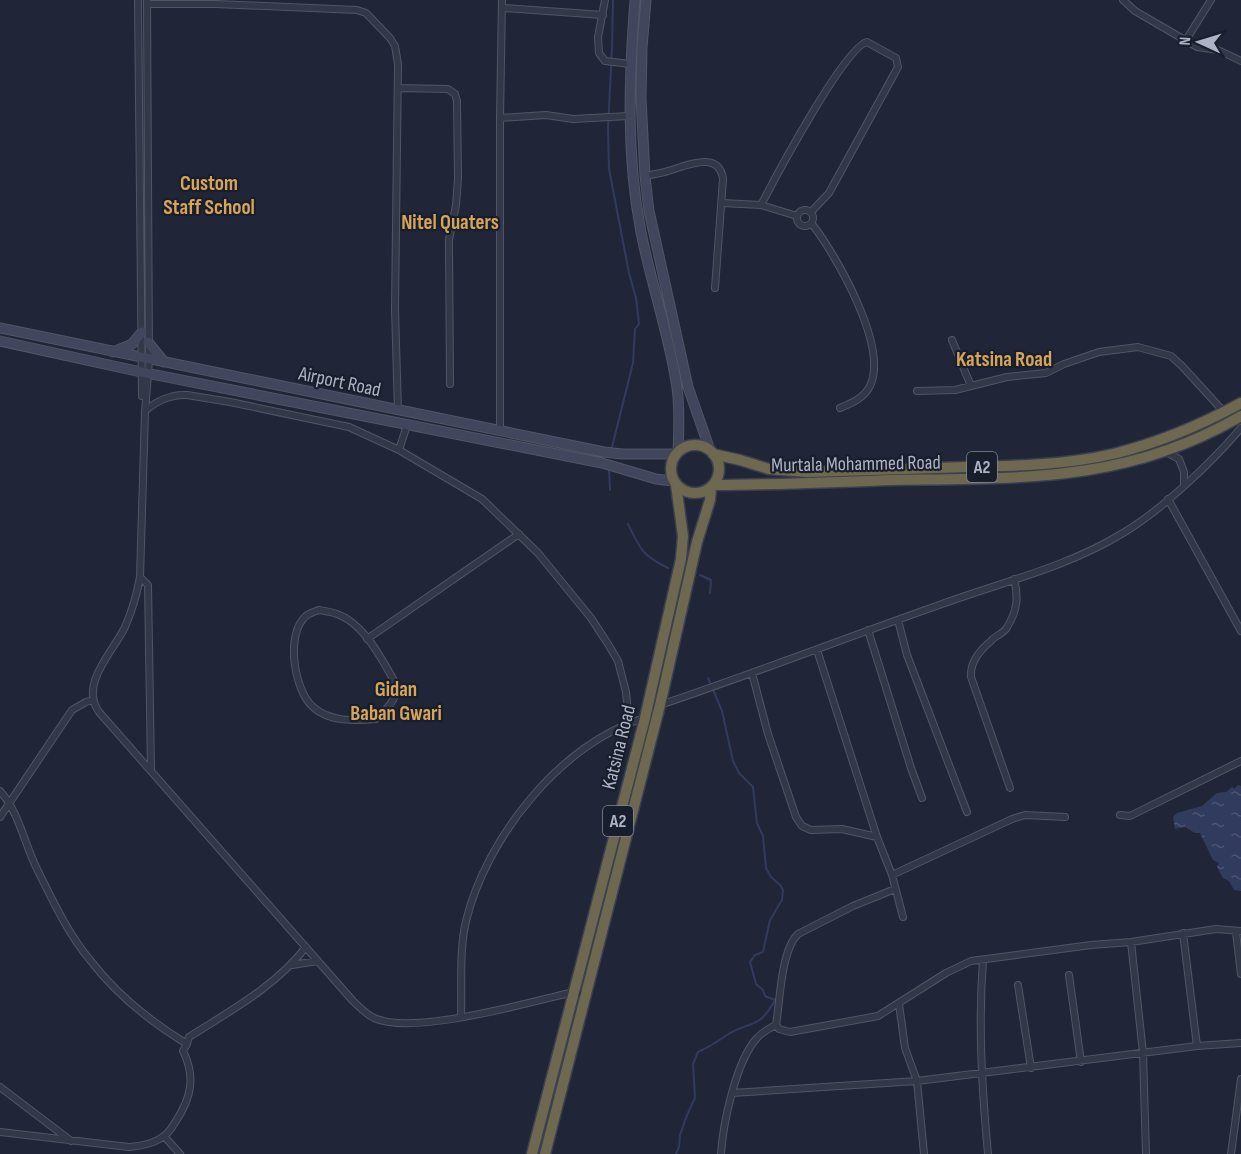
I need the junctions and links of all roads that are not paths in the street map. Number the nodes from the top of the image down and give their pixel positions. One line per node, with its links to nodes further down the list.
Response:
1 (138, 0): 25 (street)
2 (502, 0): 9 (street)
3 (605, 0): 10 (street)
4 (635, 0): 13 (street)
5 (646, 0): 17 (street)
6 (1123, 0): 11 (street)
7 (1211, 0): 11 (street)
8 (147, 2): 14 (street); 28 (street)
9 (503, 8): 10 (street); 16 (street)
10 (603, 15): 13 (street)
11 (1186, 40): 12 (street)
12 (1241, 61)
13 (630, 64): 15 (street)
14 (398, 88): 33 (street); 39 (street)
15 (630, 116): 16 (street); 48 (street)
16 (500, 118): 44 (street)
17 (645, 176): 18 (street); 46 (street)
18 (722, 203): 19 (street); 23 (street)
19 (761, 205): 20 (street); 21 (street)
20 (811, 212): 21 (street); 22 (street)
21 (797, 216): 22 (street)
22 (812, 224): 37 (street)
23 (715, 288)
24 (0, 328): 29 (street, Airport Road)
25 (142, 332): 29 (street); 30 (street)
26 (952, 340): 34 (street)
27 (0, 341): 32 (street, Airport Road)
28 (148, 342): 30 (street); 31 (street)
29 (111, 352): 30 (street, Airport Road)
30 (145, 359): 31 (street, Airport Road); 32 (street)
31 (166, 363): 39 (street, Airport Road)
32 (144, 373): 38 (street); 42 (street, Airport Road)
33 (450, 384)
34 (971, 387): 35 (street); 40 (street)
35 (917, 391)
36 (1241, 403): 40 (highway, Murtala Mohammed Road / A2)
37 (840, 408)
38 (145, 410): 45 (street); 54 (street)
39 (398, 411): 44 (street, Airport Road)
40 (1224, 412): 46 (highway, Murtala Mohammed Road / A2)
41 (1241, 416): 47 (highway, Murtala Mohammed Road / A2)
42 (407, 425): 45 (street); 49 (street, Airport Road)
43 (1241, 428): 51 (street)
44 (500, 431): 48 (street, Airport Road)
45 (399, 450): 53 (street)
46 (712, 452): 48 (highway, A2); 50 (highway, A2)
47 (1165, 452): 50 (highway, Murtala Mohammed Road / A2); 51 (street)
48 (677, 453): 49 (highway, A2)
49 (674, 483): 50 (highway, A2); 64 (highway, Katsina Road / A2)
50 (713, 486): 63 (highway, Katsina Road / A2)
51 (1184, 486): 52 (street)
52 (1168, 499): 55 (street); 58 (street)
53 (519, 534): 59 (street); 65 (street)
54 (141, 577): 62 (street); 67 (street)
55 (1014, 579): 56 (street); 68 (street)
56 (898, 620): 57 (street); 72 (street)
57 (868, 630): 60 (street); 70 (street)
58 (1241, 631)
59 (367, 639): 59 (street)
60 (817, 650): 61 (street); 76 (street)
61 (752, 673): 63 (street); 76 (street)
62 (93, 700): 67 (street); 71 (street)
63 (660, 705): 91 (highway, Katsina Road / A2)
64 (645, 718): 65 (street); 90 (highway, Katsina Road / A2)
65 (629, 723): 93 (street)
66 (1241, 760): 73 (street)
67 (151, 771): 83 (street)
68 (1010, 788)
69 (0, 791): 71 (street)
70 (922, 798)
71 (10, 802): 74 (street); 96 (street)
72 (967, 813)
73 (1120, 816)
74 (0, 817)
75 (1065, 817): 77 (street)
76 (877, 837): 77 (street)
77 (892, 875): 78 (street)
78 (895, 888): 79 (street); 94 (street)
79 (903, 917)
80 (1239, 931): 81 (street); 87 (street)
81 (1183, 933): 82 (street); 97 (street)
82 (1131, 942): 84 (street); 98 (street)
83 (306, 947): 85 (street); 86 (street)
84 (983, 960): 92 (street); 101 (street)
85 (318, 961): 86 (street); 93 (street)
86 (292, 965): 96 (street)
87 (1241, 974)
88 (1069, 975): 99 (street)
89 (1018, 985): 100 (street)
90 (574, 992): 91 (street); 93 (street); 110 (highway, Katsina Road / A2)
91 (586, 994): 111 (highway, Katsina Road / A2)
92 (899, 1004): 94 (street); 103 (street)
93 (461, 1017)
94 (776, 1025): 105 (street)
95 (1241, 1043): 97 (street)
96 (187, 1044): 107 (street)
97 (1197, 1046): 98 (street)
98 (1143, 1053): 99 (street); 115 (street)
99 (1081, 1062): 100 (street)
100 (1031, 1068): 101 (street)
101 (981, 1074): 103 (street); 114 (street)
102 (1241, 1079): 116 (street)
103 (917, 1081): 105 (street); 113 (street)
104 (0, 1087): 108 (street)
105 (732, 1093): 112 (street)
106 (0, 1132): 108 (street)
107 (164, 1136): 108 (street); 109 (street)
108 (72, 1142)
109 (180, 1154)
110 (532, 1154)
111 (545, 1154)
112 (721, 1154)
113 (924, 1154)
114 (988, 1154)
115 (1146, 1154)
116 (1231, 1154)

